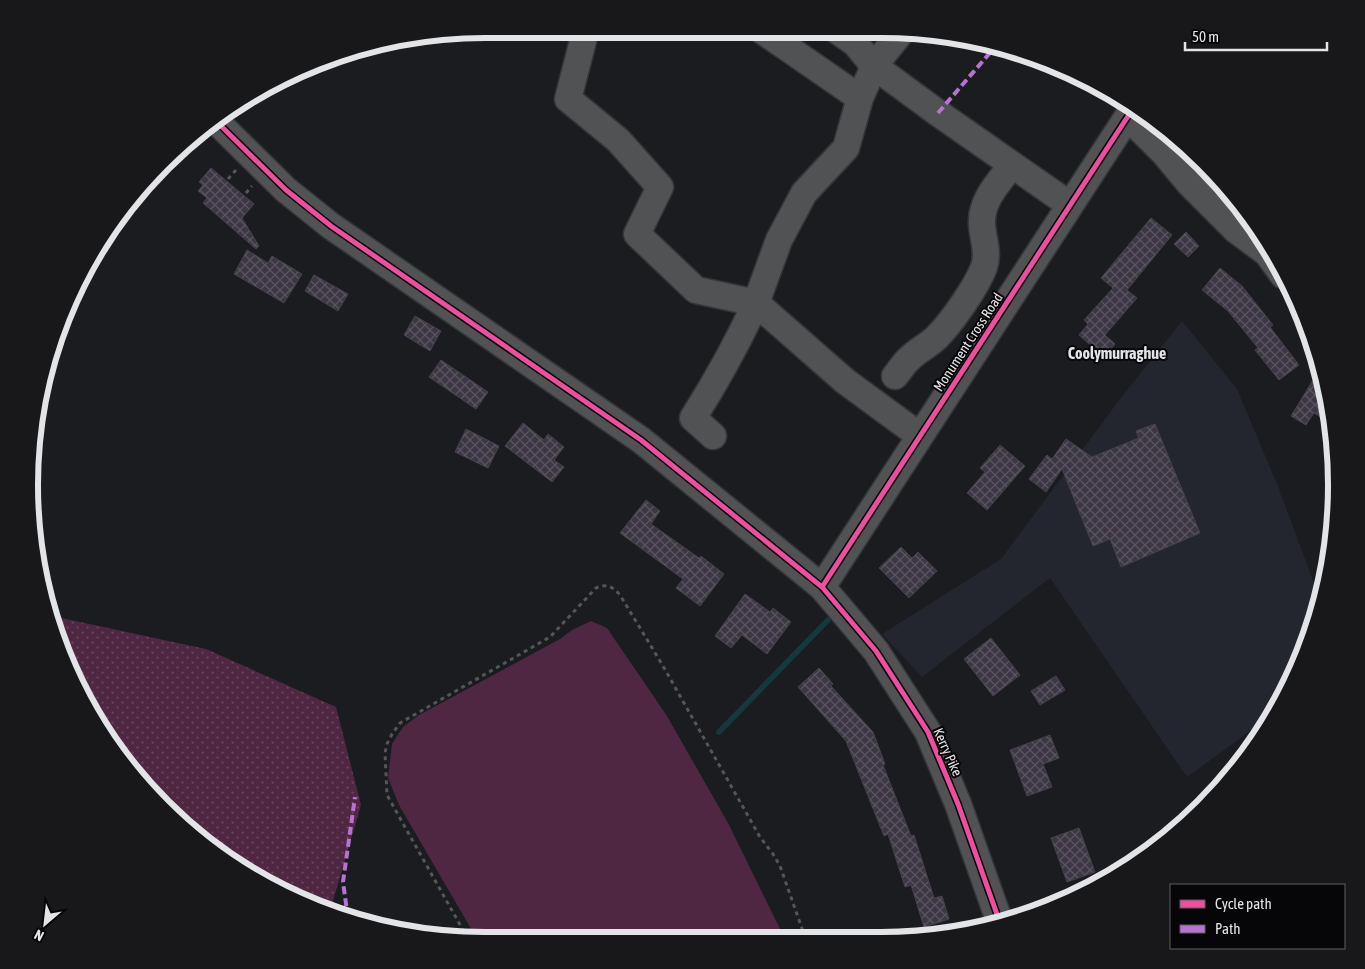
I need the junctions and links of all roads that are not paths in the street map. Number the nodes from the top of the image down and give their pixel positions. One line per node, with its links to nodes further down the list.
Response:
1 (584, 38): 13 (street)
2 (773, 38): 6 (street)
3 (847, 38): 5 (street)
4 (895, 38): 5 (street)
5 (874, 66): 6 (street); 10 (street)
6 (860, 98): 13 (street)
7 (1130, 113): 11 (street, Monument Cross Road)
8 (1132, 115): 12 (street)
9 (220, 125): 17 (street, Kerry Pike)
10 (1012, 165): 11 (street); 14 (street)
11 (1070, 205): 16 (street, Monument Cross Road)
12 (1259, 247)
13 (756, 303): 15 (street); 16 (street)
14 (895, 376)
15 (713, 436)
16 (920, 436): 17 (street, Monument Cross Road)
17 (822, 587): 18 (street, Kerry Pike)
18 (998, 915)

